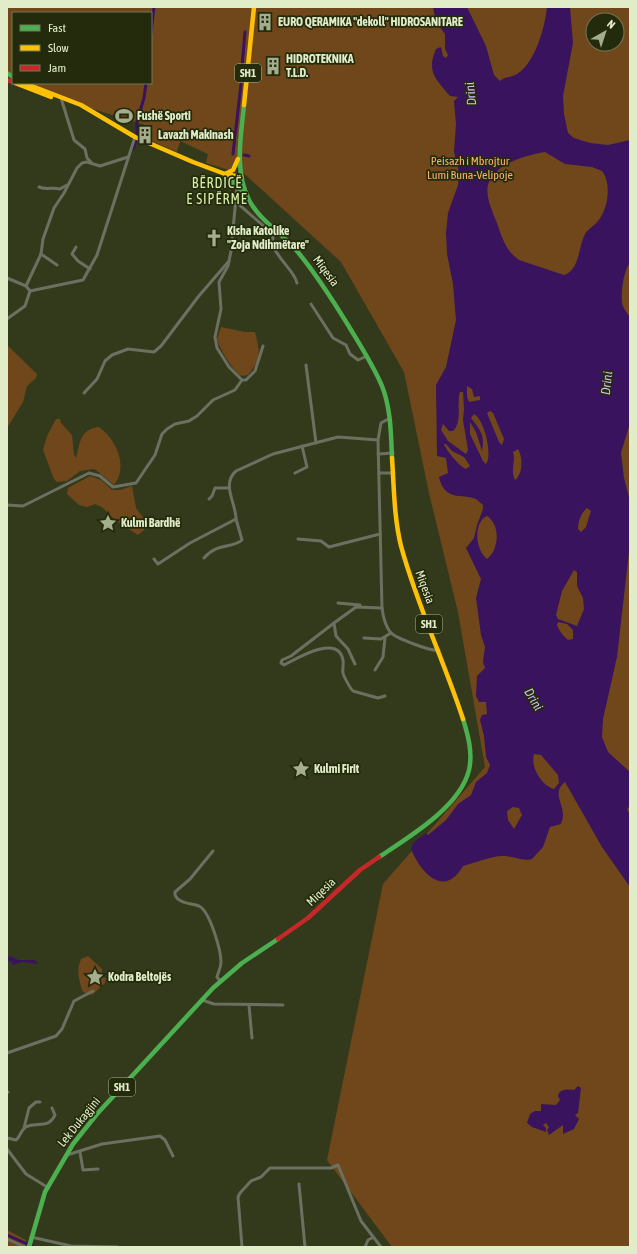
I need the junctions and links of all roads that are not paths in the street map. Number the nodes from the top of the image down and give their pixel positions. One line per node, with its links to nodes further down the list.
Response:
1 (254, 7): 6 (main road, SH1)
2 (18, 84): 4 (main road)
3 (26, 84): 4 (main road)
4 (59, 97): 5 (main road); 8 (street)
5 (138, 138): 7 (street); 9 (main road)
6 (239, 156): 9 (main road); 10 (main road, SH1)
7 (128, 157): 8 (street); 21 (street)
8 (94, 164): 11 (street)
9 (225, 175): 10 (main road); 12 (main road)
10 (241, 178): 14 (main road, SH1)
11 (71, 180): 13 (street); 18 (street)
12 (237, 185): 14 (main road); 15 (street)
13 (39, 187)
14 (247, 195): 16 (main road, Miqesia / SH1)
15 (236, 202): 16 (street); 19 (street)
16 (275, 233): 23 (street); 29 (main road, Miqesia / SH1)
17 (76, 247): 21 (street)
18 (41, 254): 20 (street); 24 (street)
19 (229, 261): 31 (street); 32 (street)
20 (57, 265)
21 (90, 269): 25 (street)
22 (7, 278): 24 (street)
23 (297, 283)
24 (26, 286): 25 (street)
25 (30, 291): 27 (street)
26 (311, 304): 29 (street)
27 (7, 319)
28 (264, 346): 31 (street)
29 (367, 356): 33 (main road, Miqesia / SH1)
30 (306, 365): 35 (street)
31 (242, 380): 44 (street)
32 (84, 393)
33 (390, 418): 34 (street); 38 (main road, Miqesia / SH1)
34 (378, 440): 35 (street); 37 (street)
35 (316, 443): 36 (street)
36 (302, 446): 39 (street); 42 (street)
37 (378, 454): 38 (street); 40 (street)
38 (393, 454): 41 (main road, Miqesia / SH1)
39 (295, 473)
40 (379, 473): 41 (street); 46 (street)
41 (394, 473): 57 (main road, Miqesia / SH1)
42 (228, 488): 43 (street); 45 (street)
43 (209, 499)
44 (7, 505)
45 (236, 519): 48 (street); 49 (street)
46 (380, 534): 47 (street); 52 (street)
47 (298, 539)
48 (204, 558)
49 (154, 559)
50 (338, 603): 51 (street)
51 (364, 606): 52 (street); 53 (street)
52 (382, 608): 54 (street)
53 (334, 623): 58 (street); 60 (street)
54 (391, 633): 56 (street); 57 (street)
55 (364, 638): 56 (street)
56 (385, 638): 59 (street)
57 (439, 650): 62 (main road, Miqesia / SH1)
58 (355, 664)
59 (375, 670)
60 (385, 696)
61 (213, 851): 63 (street)
62 (249, 958): 63 (main road, Lek Dukagjini / SH1)
63 (220, 981): 65 (main road, Lek Dukagjini / SH1)
64 (93, 991): 69 (street)
65 (202, 1000): 66 (street); 76 (main road, Lek Dukagjini / SH1)
66 (249, 1005): 67 (street); 68 (street)
67 (283, 1005)
68 (252, 1038)
69 (7, 1053)
70 (40, 1102): 72 (street)
71 (52, 1108): 72 (street)
72 (24, 1128): 73 (street)
73 (7, 1138)
74 (7, 1149): 80 (street)
75 (80, 1152): 76 (street); 77 (street); 78 (street)
76 (66, 1155): 80 (main road, Lek Dukagjini / SH1)
77 (173, 1156)
78 (98, 1169)
79 (299, 1184): 88 (street)
80 (47, 1187): 81 (main road, Lek Dukagjini / SH1)
81 (30, 1238): 85 (main road, SH1); 86 (street)
82 (372, 1238): 87 (street); 89 (street); 90 (street)
83 (7, 1239): 84 (street)
84 (25, 1247)
85 (29, 1247)
86 (118, 1247)
87 (242, 1247)
88 (305, 1247)
89 (365, 1247)
90 (381, 1247)

